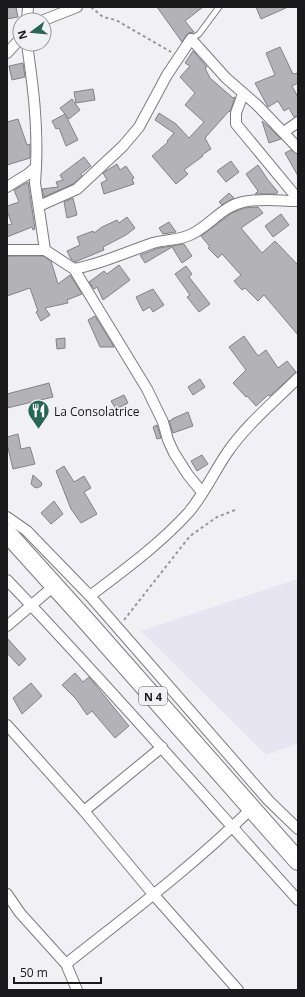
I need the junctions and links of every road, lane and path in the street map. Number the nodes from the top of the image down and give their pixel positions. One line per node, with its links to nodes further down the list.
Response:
1 (77, 7): 4 (street)
2 (91, 7): 7 (path)
3 (219, 7): 5 (lane)
4 (52, 17)
5 (191, 39): 7 (street); 8 (street)
6 (28, 52): 12 (street)
7 (179, 56): 15 (street)
8 (243, 94): 10 (street); 14 (street)
9 (298, 122): 10 (street)
10 (284, 132): 11 (street)
11 (298, 148)
12 (36, 167): 13 (street); 15 (street)
13 (7, 187)
14 (298, 200): 18 (street)
15 (39, 206): 17 (street)
16 (7, 250): 17 (street)
17 (45, 250): 18 (street)
18 (74, 269): 20 (street)
19 (298, 378): 20 (street)
20 (202, 492): 26 (street)
21 (235, 510): 29 (path)
22 (7, 517): 26 (street)
23 (7, 533): 25 (highway, N 4)
24 (7, 580): 27 (street)
25 (54, 586): 27 (street); 32 (highway, N 4)
26 (90, 596): 29 (street)
27 (31, 605): 28 (street); 31 (street)
28 (7, 626)
29 (117, 626): 34 (street)
30 (7, 725): 33 (street)
31 (162, 747): 33 (street); 35 (street)
32 (252, 808): 35 (street); 36 (highway, N 4)
33 (84, 811): 38 (street)
34 (296, 822)
35 (232, 828): 38 (street); 39 (street)
36 (298, 860)
37 (7, 894): 40 (street)
38 (153, 894): 40 (street); 42 (street)
39 (298, 900)
40 (66, 964): 41 (street)
41 (78, 990)
42 (238, 990)

